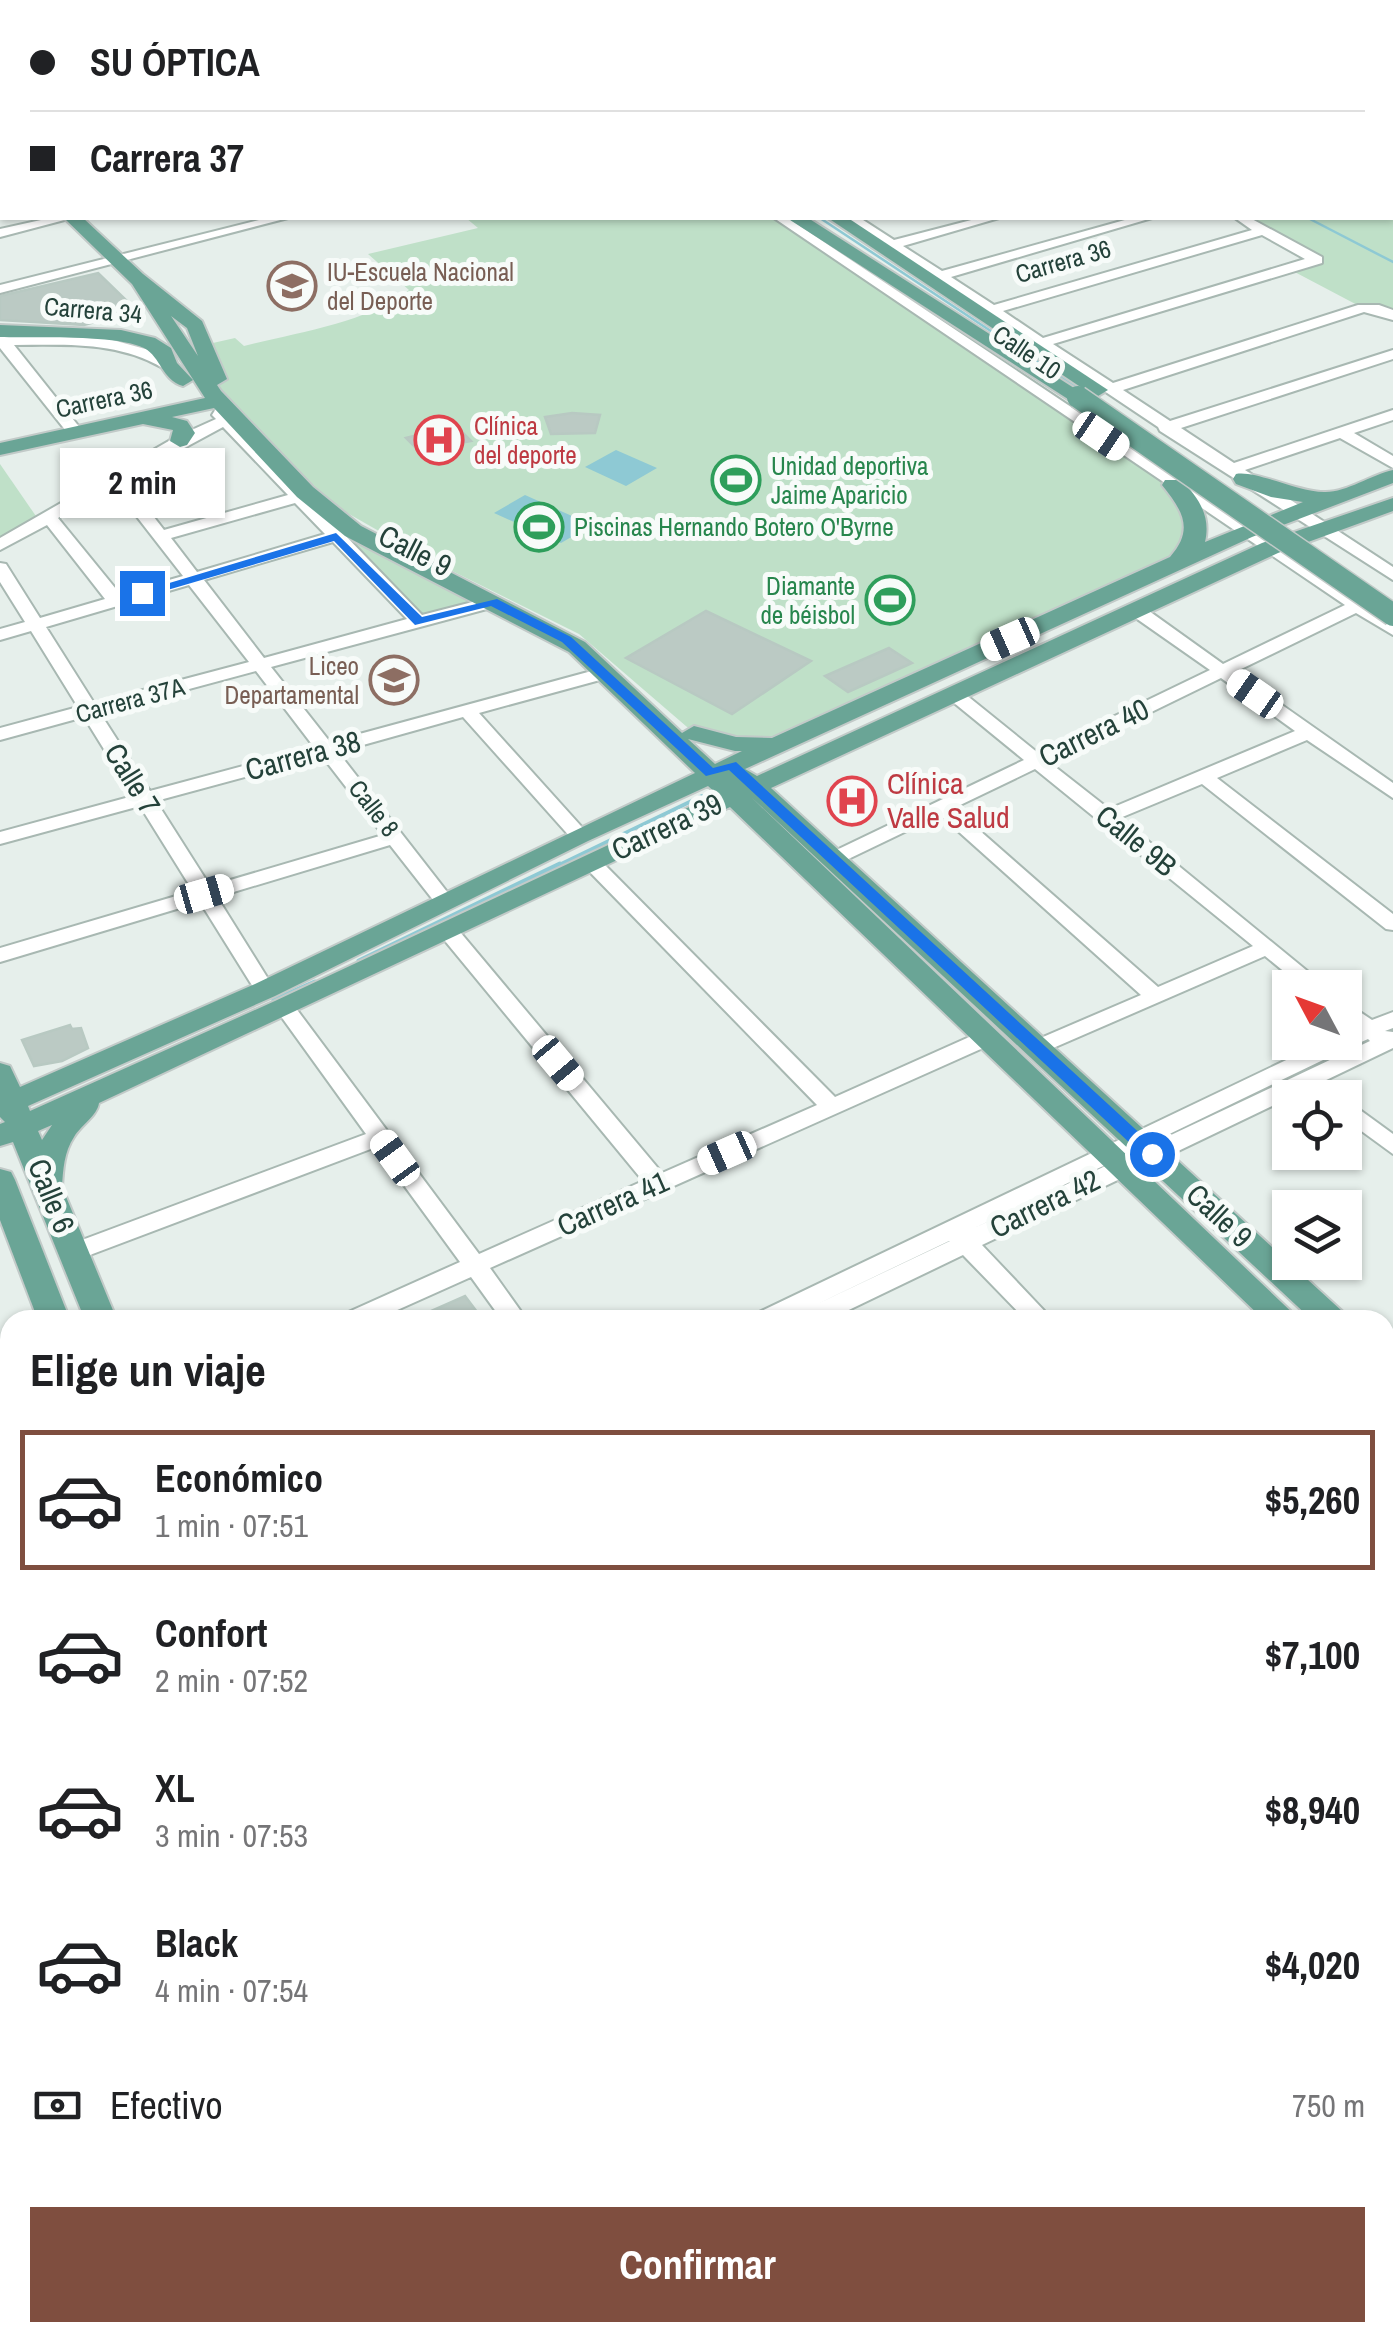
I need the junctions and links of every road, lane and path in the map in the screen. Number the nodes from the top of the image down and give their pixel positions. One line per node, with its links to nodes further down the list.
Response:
1 (60, 220): 12 (street)
2 (71, 220): 14 (main road, Calle 9)
3 (267, 220): 14 (street)
4 (783, 220): 16 (street, Calle 10)
5 (799, 220): 16 (main road, Calle 10)
6 (841, 220): 23 (main road, Calle 10)
7 (855, 220): 13 (street, Calle 10)
8 (986, 220): 13 (street)
9 (1137, 220): 15 (street)
10 (1245, 220): 11 (street)
11 (1265, 230): 18 (street, Carrera 36); 23 (street)
12 (0, 233)
13 (893, 244): 15 (street, Calle 10)
14 (116, 259): 17 (street); 26 (main road, Calle 9)
15 (939, 276): 18 (street, Calle 10)
16 (879, 278): 22 (street, Calle 10); 24 (main road, Calle 10)
17 (0, 289)
18 (992, 310): 23 (street, Calle 10)
19 (1393, 316): 25 (street)
20 (1, 338): 26 (main road, Carrera 34); 31 (street)
21 (1393, 354): 29 (street)
22 (986, 357): 24 (main road); 38 (street, Calle 10)
23 (1056, 357): 25 (main road); 25 (street, Calle 10)
24 (1026, 367): 25 (main road, Calle 10)
25 (1097, 390): 29 (street, Calle 10); 57 (main road, Calle 10); 62 (main road, Calle 10, bridge)
26 (220, 406): 28 (main road, Carrera 36); 32 (street); 39 (street, Calle 9); 50 (main road, Calle 9)
27 (1393, 415): 30 (street)
28 (145, 418): 31 (main road, Carrera 36); 32 (main road)
29 (1166, 428): 37 (street, Calle 10)
30 (1341, 432): 34 (street); 37 (street)
31 (76, 433): 33 (main road, Carrera 36)
32 (180, 441): 36 (street)
33 (0, 449)
34 (1393, 463)
35 (1393, 476): 40 (main road, Carrera 39)
36 (116, 479): 43 (street); 46 (street, Calle 8)
37 (1243, 479): 38 (street); 40 (main road); 42 (street, Calle 10)
38 (1166, 480): 44 (street, Calle 10); 52 (main road)
39 (297, 497): 46 (street); 47 (street, Calle 9)
40 (1327, 500): 42 (main road, Carrera 39)
41 (1393, 504): 45 (main road, Carrera 39)
42 (1295, 512): 44 (main road, Carrera 39); 45 (street, Calle 10)
43 (50, 516): 48 (street); 58 (street)
44 (1254, 528): 45 (main road); 49 (street, Calle 10); 52 (main road, Carrera 39)
45 (1320, 528): 49 (main road, Carrera 39); 51 (street, Calle 10)
46 (162, 536): 56 (street, Calle 8)
47 (336, 536): 56 (street); 63 (street, Calle 9)
48 (0, 545)
49 (1270, 548): 54 (street, Calle 10); 61 (main road, Carrera 39)
50 (401, 550): 59 (main road, Calle 9); 76 (main road, Calle 9)
51 (1366, 558): 54 (street); 55 (street, Calle 10)
52 (1177, 562): 64 (main road, Carrera 39)
53 (0, 568): 65 (street, Calle 7)
54 (1312, 574): 60 (street, Calle 10)
55 (1393, 575)
56 (194, 578): 58 (street); 69 (street, Calle 8)
57 (1393, 591)
58 (116, 601): 65 (street)
59 (492, 602): 63 (street, Carrera 37A); 71 (main road, Calle 9)
60 (1357, 606): 66 (street, Calle 10); 70 (street, Carrera 40)
61 (1136, 610): 68 (main road, Carrera 39); 70 (street)
62 (1393, 615)
63 (419, 622): 69 (street, Carrera 37A)
64 (1043, 624): 68 (main road); 78 (main road, Carrera 39)
65 (35, 625): 67 (street); 73 (street, Calle 7)
66 (1393, 630)
67 (0, 635)
68 (1028, 660): 72 (main road, Carrera 39)
69 (262, 664): 73 (street, Carrera 37A); 79 (street, Calle 8)
70 (1222, 671): 75 (street); 80 (street, Carrera 40)
71 (605, 673): 74 (street, Carrera 38); 81 (main road, Calle 9)
72 (954, 694): 80 (street, Calle 9B); 84 (main road, Carrera 39)
73 (89, 710): 77 (street, Carrera 37A); 85 (street, Calle 7)
74 (467, 711): 79 (street, Carrera 38); 88 (street)
75 (1309, 732): 82 (street); 83 (street)
76 (694, 733): 78 (main road); 81 (main road, Calle 9)
77 (0, 734)
78 (780, 743): 81 (main road, Carrera 39)
79 (328, 749): 85 (street, Carrera 38); 89 (street, Calle 8)
80 (1037, 760): 86 (street, Carrera 40); 87 (street, Calle 9B)
81 (721, 769): 84 (main road, Calle 9); 88 (main road, Carrera 39)
82 (1204, 776): 87 (street); 95 (street)
83 (1390, 786)
84 (743, 791): 91 (main road, Calle 9); 92 (main road, Carrera 39); 107 (main road, Calle 9)
85 (144, 798): 90 (street, Carrera 38); 93 (street, Calle 7)
86 (942, 807): 91 (street, Carrera 40); 102 (street)
87 (1107, 817): 97 (street, Calle 9B)
88 (578, 835): 94 (main road, Carrera 39)
89 (397, 837): 93 (street); 94 (street, Calle 8)
90 (0, 838)
91 (831, 860): 108 (main road, Calle 9)
92 (591, 862): 96 (main road, Carrera 39); 114 (street)
93 (204, 894): 98 (street); 103 (street, Calle 7)
94 (444, 902): 99 (main road, Carrera 39)
95 (1393, 924)
96 (448, 931): 101 (main road, Carrera 39); 121 (street)
97 (1268, 947): 100 (street, Calle 9B); 102 (street)
98 (0, 954)
99 (308, 968): 101 (main road); 103 (main road, Carrera 39)
100 (1296, 970)
101 (354, 976): 103 (main road, Carrera 39)
102 (1155, 996): 108 (street)
103 (275, 999): 113 (main road, Carrera 39); 115 (main road, Carrera 39); 117 (street, Calle 7)
104 (1393, 1018): 106 (street, Carrera 42)
105 (1362, 1022): 106 (street)
106 (1383, 1037): 110 (street, Carrera 42)
107 (984, 1039): 114 (street, Carrera 41); 119 (main road, Calle 9)
108 (1037, 1048): 119 (main road, Calle 9)
109 (1319, 1060): 110 (street, Carrera 42)
110 (1303, 1072): 112 (street); 119 (street, Carrera 42)
111 (0, 1073): 115 (main road, Calle 6)
112 (1313, 1080)
113 (118, 1086): 115 (main road, Carrera 39); 122 (main road)
114 (832, 1107): 121 (street, Carrera 41)
115 (8, 1118): 122 (main road, Calle 6)
116 (1362, 1120): 118 (street)
117 (380, 1137): 124 (street); 126 (street, Calle 7)
118 (1393, 1146)
119 (1130, 1154): 123 (street, Carrera 42); 125 (main road, Calle 9); 134 (main road, Calle 9)
120 (0, 1180): 127 (main road, Calle 6)
121 (658, 1184): 126 (street, Carrera 41)
122 (46, 1188): 124 (main road, Calle 6)
123 (959, 1236): 131 (street, Carrera 42); 132 (street, Carrera 42); 133 (street)
124 (74, 1252): 128 (main road, Calle 6)
125 (1268, 1261): 135 (main road); 136 (main road, Calle 9)
126 (474, 1266): 129 (street, Carrera 41); 130 (street, Calle 7)
127 (50, 1310)
128 (97, 1310)
129 (375, 1310)
130 (507, 1310)
131 (789, 1310)
132 (824, 1310)
133 (1031, 1310)
134 (1274, 1310)
135 (1279, 1310)
136 (1321, 1310)

